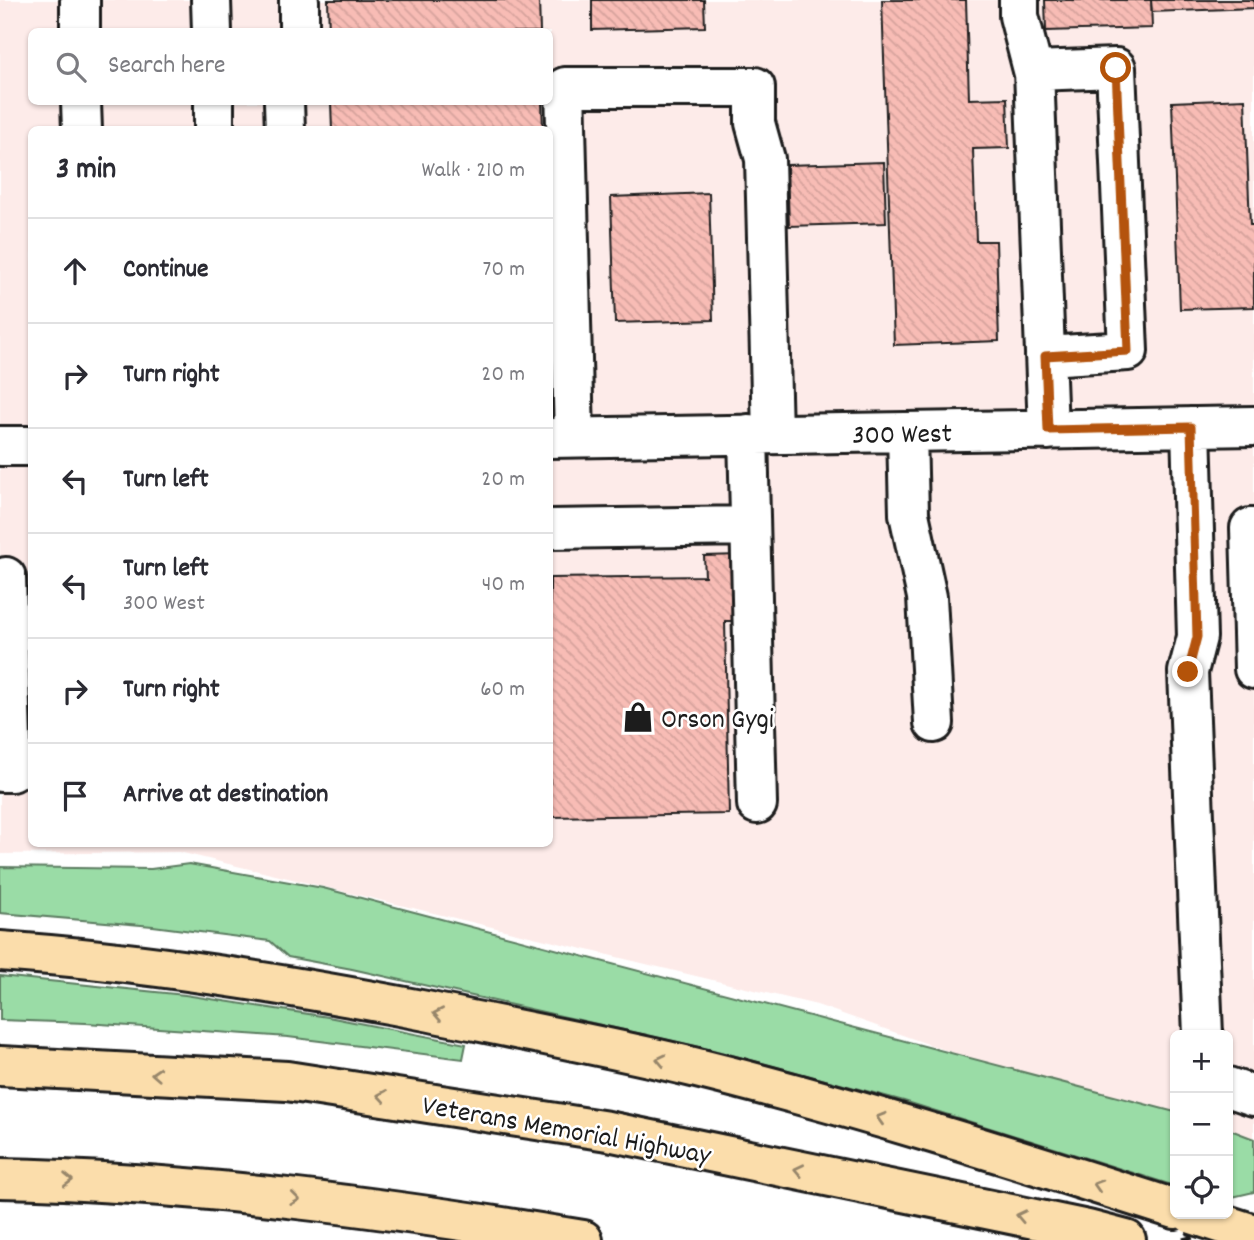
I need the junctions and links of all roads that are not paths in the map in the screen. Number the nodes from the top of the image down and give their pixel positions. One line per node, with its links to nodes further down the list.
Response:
1 (80, 0): 5 (street)
2 (212, 0): 6 (street)
3 (299, 0): 7 (street)
4 (1019, 0): 8 (street)
5 (80, 28)
6 (212, 28)
7 (299, 28)
8 (1034, 74): 15 (street); 15 (street)
9 (81, 105): 12 (street)
10 (214, 105): 13 (street)
11 (284, 105): 14 (street)
12 (82, 126)
13 (214, 126)
14 (285, 126)
15 (1045, 356): 18 (street)
16 (1254, 426): 17 (street, 300 West)
17 (1191, 427): 18 (street, 300 West); 28 (street)
18 (1048, 430): 19 (street, 300 West)
19 (907, 432): 20 (street, 300 West); 30 (street)
20 (760, 434): 21 (street, 300 West); 21 (street); 24 (street)
21 (562, 437)
22 (0, 446): 23 (street)
23 (28, 446)
24 (750, 526): 26 (street); 32 (street)
25 (1254, 528): 29 (street)
26 (553, 529)
27 (12, 577): 31 (street)
28 (1197, 637): 29 (street); 34 (street)
29 (1254, 646)
30 (934, 723)
31 (0, 772)
32 (757, 804)
33 (0, 951): 39 (highway, one-way to 33)
34 (1203, 1030)
35 (0, 1066): 43 (highway, Veterans Memorial Highway, one-way to 35)
36 (1233, 1089): 37 (street)
37 (1254, 1096)
38 (0, 1178): 42 (highway, one-way to 42)
39 (1170, 1207)
40 (1208, 1219): 41 (highway, bridge)
41 (1254, 1234)
42 (583, 1240)
43 (1126, 1240)

